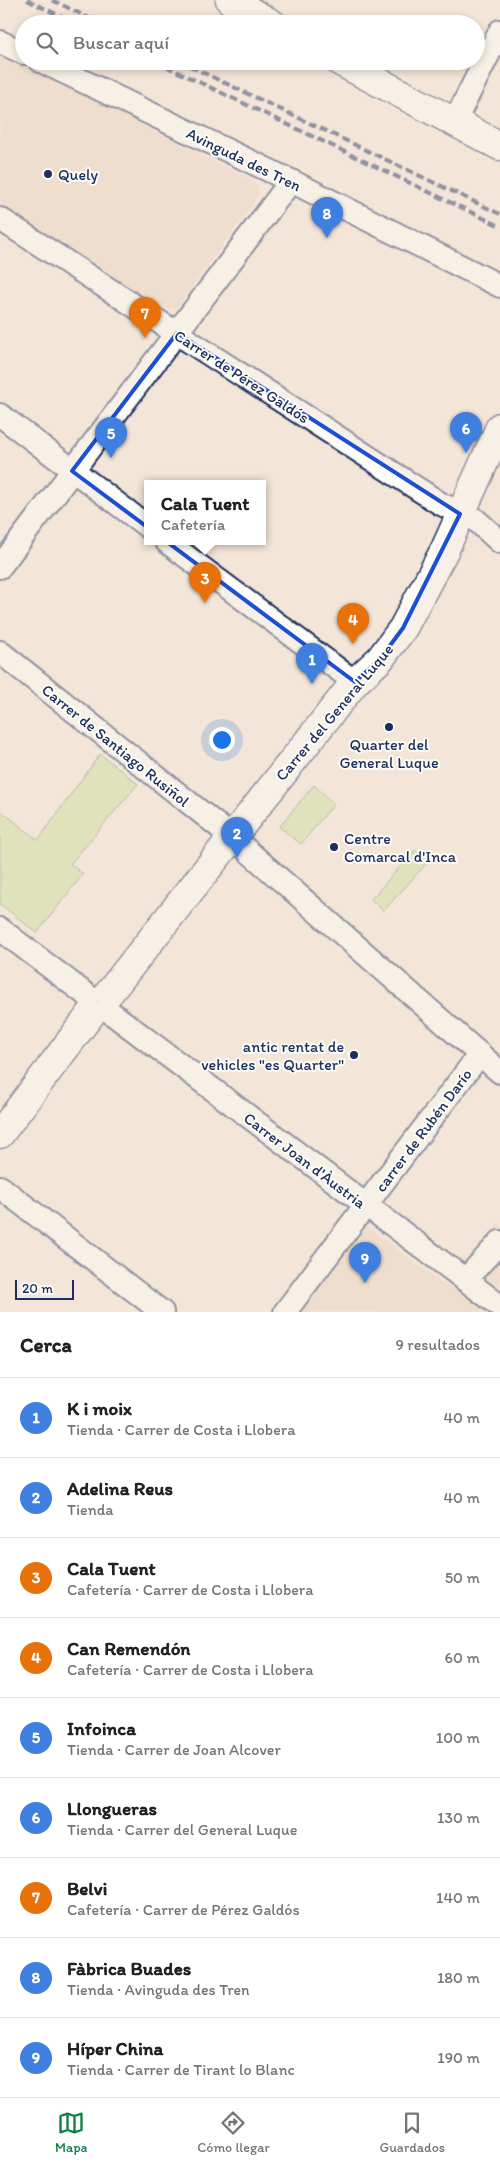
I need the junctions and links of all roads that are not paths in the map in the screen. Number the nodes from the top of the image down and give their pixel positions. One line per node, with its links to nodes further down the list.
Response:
1 (230, 0): 2 (main road)
2 (256, 15)
3 (500, 31): 6 (street)
4 (0, 42): 5 (street)
5 (15, 49)
6 (485, 61)
7 (60, 70): 12 (street, Avinguda des Tren)
8 (356, 70): 10 (main road)
9 (480, 70): 10 (street)
10 (454, 123): 11 (main road)
11 (500, 146)
12 (291, 181): 14 (street, Avinguda des Tren); 15 (street)
13 (0, 219): 15 (street, Carrer de Pérez Galdós)
14 (500, 286)
15 (177, 333): 18 (street); 19 (street, Carrer de Pérez Galdós)
16 (0, 416): 18 (street)
17 (500, 427): 19 (main road, Carrer del General Luque)
18 (72, 471): 20 (street); 23 (street)
19 (460, 514): 21 (street, Carrer de Pérez Galdós); 25 (main road, Carrer del General Luque)
20 (144, 524)
21 (500, 542)
22 (172, 545): 25 (street)
23 (0, 567)
24 (0, 652): 26 (street, Carrer de Santiago Rusiñol)
25 (355, 682): 26 (main road, Carrer del General Luque)
26 (232, 837): 28 (main road, Carrer del General Luque); 29 (street, Carrer de Santiago Rusiñol)
27 (0, 929): 28 (street, Carrer Joan d'Àustria)
28 (100, 1004): 31 (main road, Carrer del General Luque); 33 (street, Carrer Joan d'Àustria)
29 (480, 1054): 30 (street, Carrer de Santiago Rusiñol); 33 (street, carrer de Rubén Darío)
30 (500, 1072)
31 (0, 1134)
32 (0, 1187): 37 (street)
33 (366, 1206): 35 (street, Carrer Joan d'Àustria); 38 (street, carrer de Rubén Darío)
34 (500, 1242): 35 (street)
35 (465, 1280): 36 (street, Carrer Joan d'Àustria)
36 (500, 1306)
37 (162, 1312)
38 (285, 1312)

